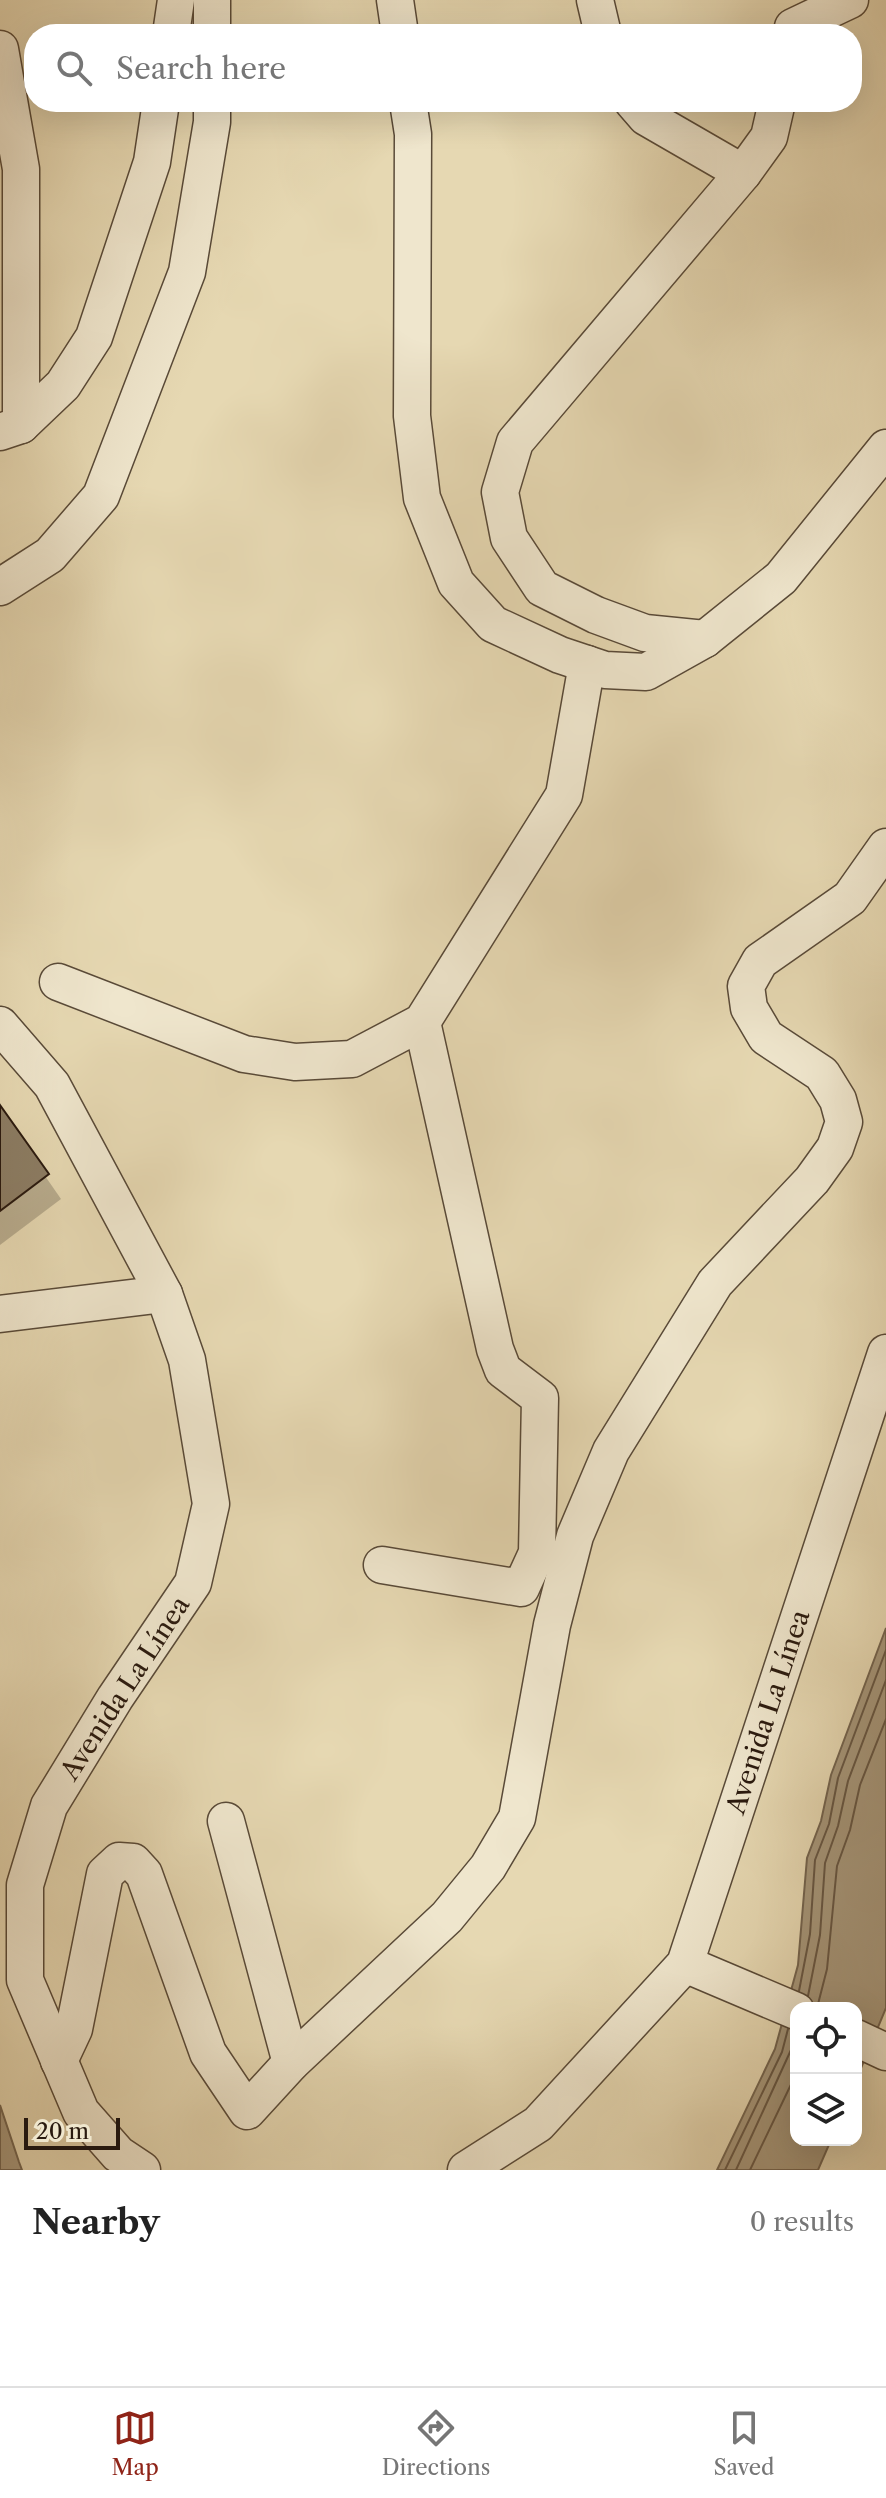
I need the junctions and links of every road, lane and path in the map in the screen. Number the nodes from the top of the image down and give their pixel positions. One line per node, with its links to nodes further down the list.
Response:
1 (176, 0): 7 (street)
2 (212, 0): 8 (street)
3 (395, 0): 9 (street)
4 (595, 0): 10 (street)
5 (850, 0): 6 (street)
6 (793, 20)
7 (172, 24)
8 (212, 24)
9 (399, 24)
10 (601, 24)
11 (0, 49): 18 (street)
12 (160, 112): 18 (street)
13 (212, 112): 20 (street)
14 (410, 112): 22 (street)
15 (642, 112): 17 (street)
16 (775, 112): 17 (street)
17 (743, 173): 21 (street)
18 (11, 428)
19 (886, 448): 21 (street)
20 (0, 587)
21 (705, 639): 22 (street)
22 (587, 664): 25 (street)
23 (886, 847): 38 (street)
24 (58, 982): 25 (street)
25 (422, 1022): 30 (street)
26 (0, 1025): 27 (street, Avenida La Línea)
27 (164, 1294): 28 (street); 33 (street, Avenida La Línea)
28 (0, 1314)
29 (886, 1353): 32 (street, Avenida La Línea)
30 (382, 1565)
31 (226, 1821): 38 (street)
32 (685, 1964): 34 (street); 39 (street, Avenida La Línea)
33 (13, 1985): 37 (street, Avenida La Línea)
34 (790, 2008)
35 (862, 2041): 36 (street)
36 (886, 2052)
37 (59, 2061): 38 (street); 40 (street, Avenida La Línea)
38 (291, 2063)
39 (517, 2155): 41 (street, Avenida La Línea)
40 (142, 2170)
41 (466, 2170)

